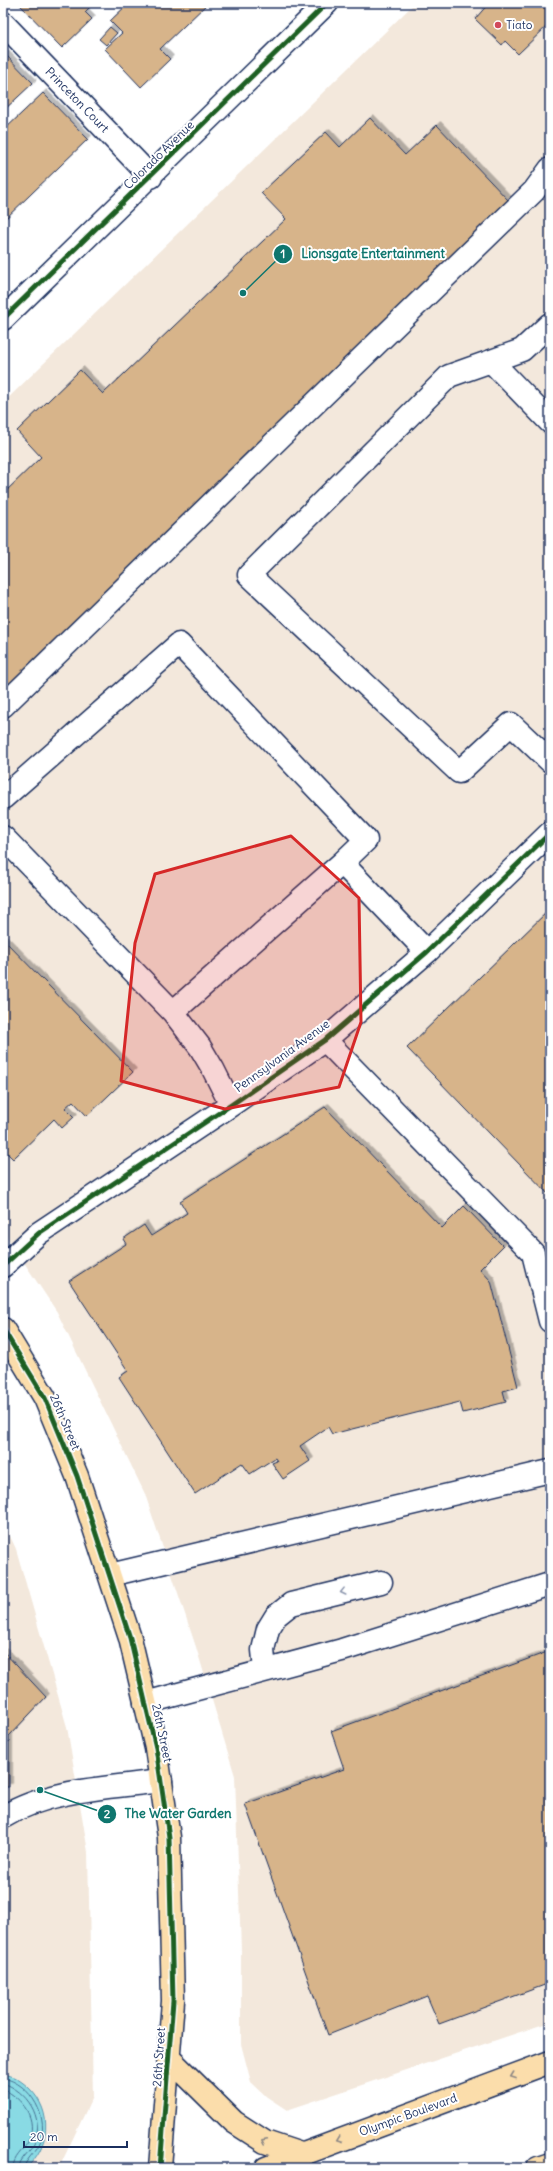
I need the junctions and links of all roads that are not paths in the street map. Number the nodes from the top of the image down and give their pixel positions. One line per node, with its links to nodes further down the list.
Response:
1 (327, 3): 4 (street, Colorado Avenue)
2 (3, 23): 4 (street, Princeton Court)
3 (550, 169): 9 (street)
4 (151, 177): 5 (street, Colorado Avenue)
5 (3, 319)
6 (550, 324): 7 (street)
7 (491, 361): 8 (street); 10 (street)
8 (550, 422)
9 (3, 706)
10 (550, 762)
11 (3, 798): 14 (street)
12 (550, 833): 15 (street, Pennsylvania Avenue)
13 (3, 837): 16 (street)
14 (342, 863): 15 (street); 16 (street)
15 (427, 952): 17 (street, Pennsylvania Avenue)
16 (172, 1012): 18 (street)
17 (325, 1040): 18 (street, Pennsylvania Avenue); 20 (street)
18 (231, 1105): 19 (street, Pennsylvania Avenue)
19 (3, 1266)
20 (550, 1321)
21 (3, 1329): 23 (main road, 26th Street)
22 (550, 1470): 23 (street)
23 (110, 1575): 27 (main road, 26th Street)
24 (381, 1582): 26 (street, one-way to 26)
25 (550, 1584): 26 (street)
26 (265, 1670): 27 (street)
27 (145, 1703): 28 (main road, 26th Street)
28 (161, 1781): 29 (street); 30 (main road, 26th Street)
29 (3, 1817)
30 (169, 2058): 32 (main road, one-way to 30); 34 (main road, 26th Street)
31 (550, 2062): 32 (main road, Olympic Boulevard, one-way to 32)
32 (301, 2154): 35 (main road, Olympic Boulevard)
33 (550, 2164): 36 (main road)
34 (160, 2168)
35 (266, 2168)
36 (538, 2168)

